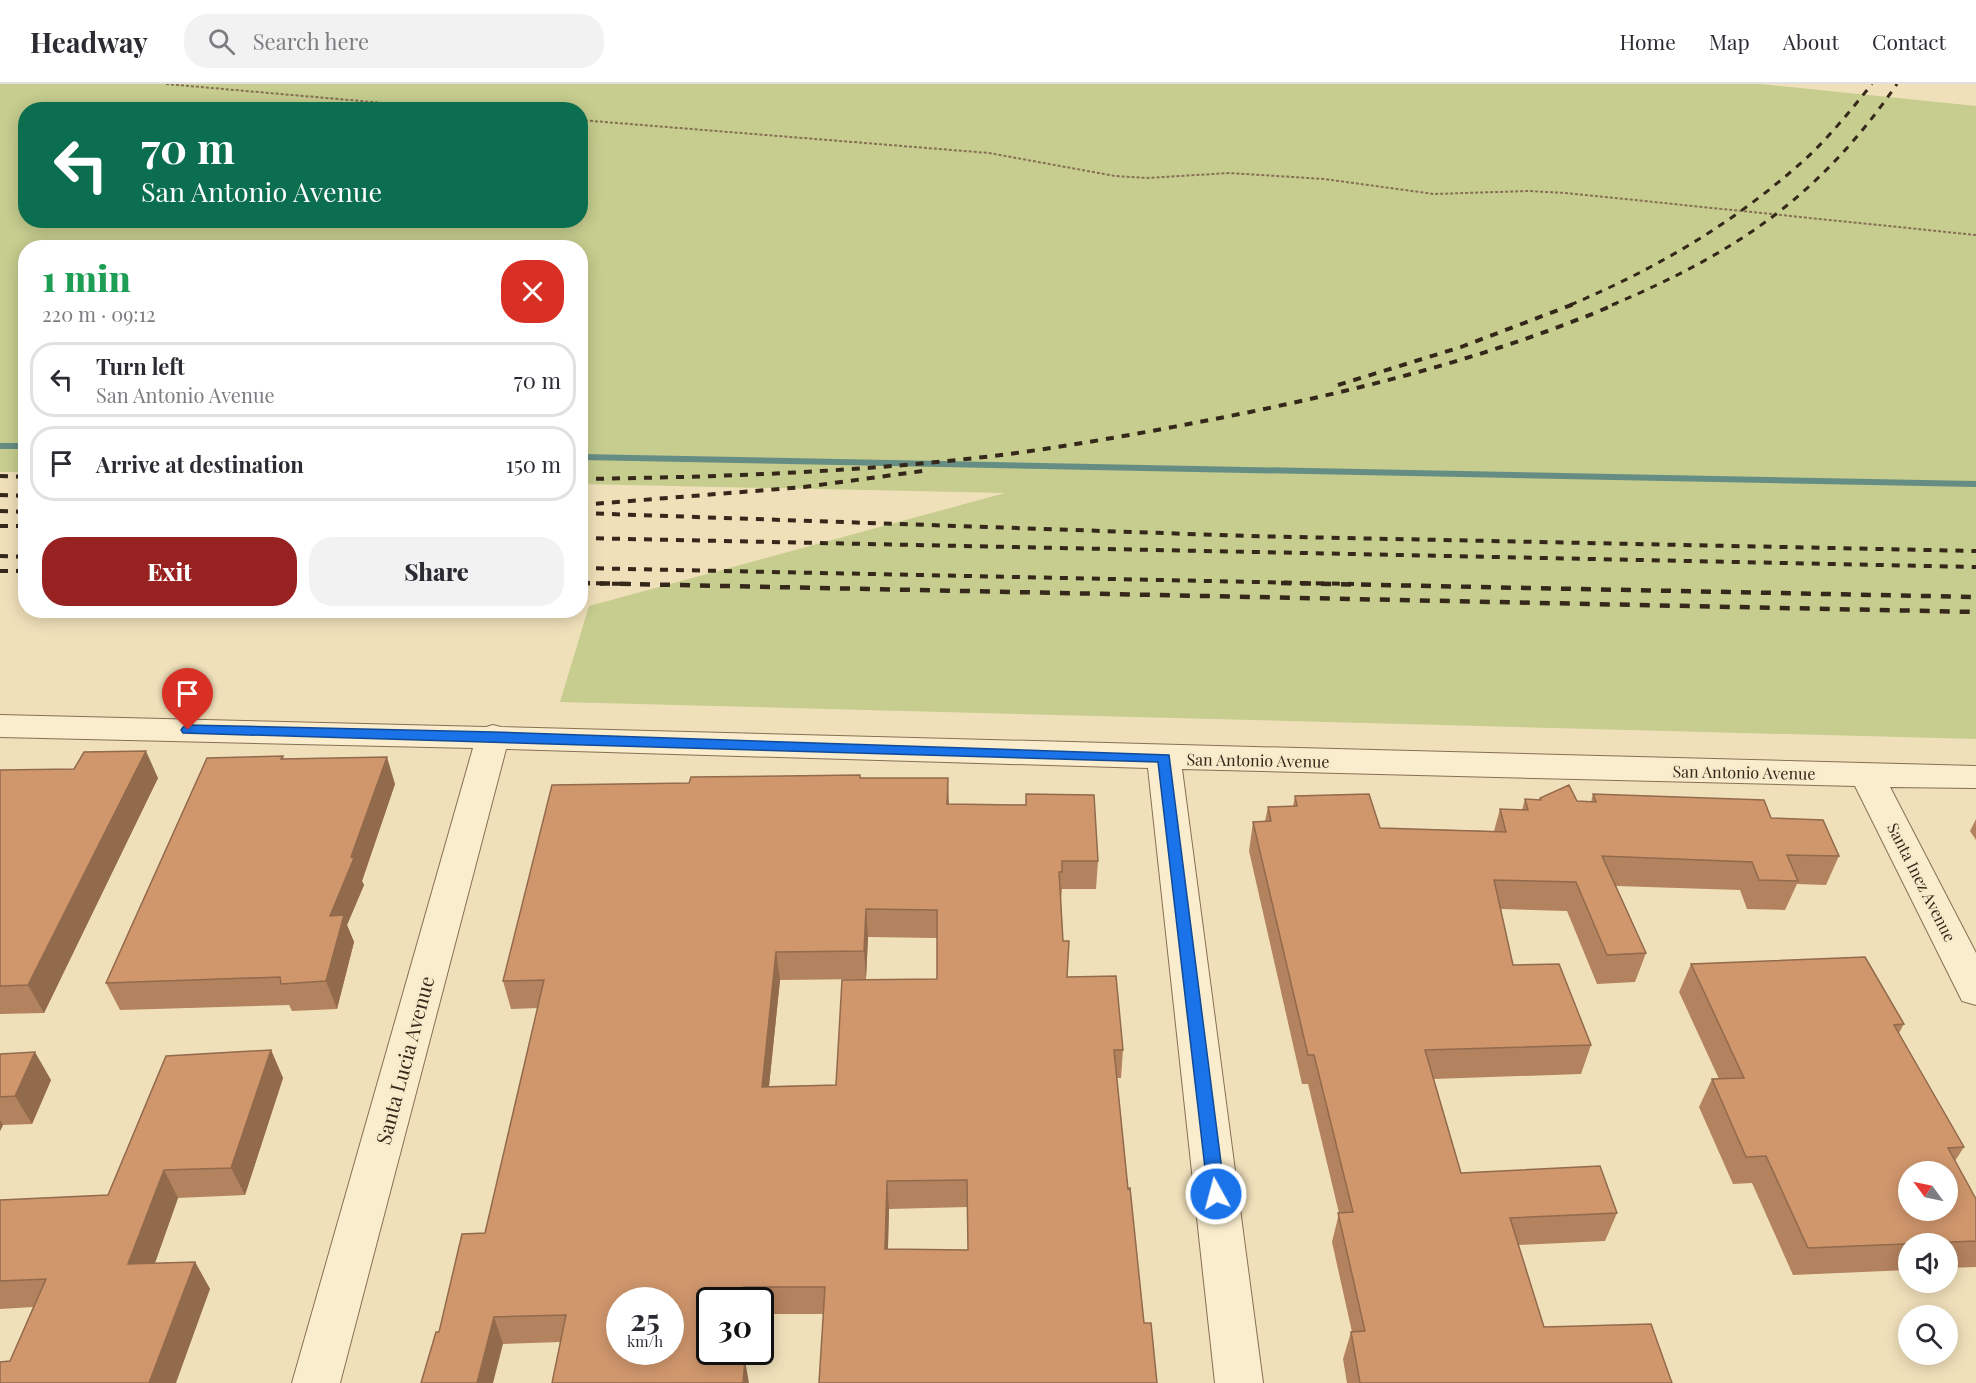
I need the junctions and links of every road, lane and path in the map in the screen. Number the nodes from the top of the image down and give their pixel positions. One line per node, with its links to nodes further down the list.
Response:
1 (166, 84): 2 (path)
2 (372, 102)
3 (588, 121): 4 (path)
4 (1976, 235)
5 (0, 726): 6 (street, San Antonio Avenue)
6 (493, 736): 7 (street, San Antonio Avenue); 11 (street, Santa Lucia Avenue)
7 (1164, 758): 8 (street, San Antonio Avenue); 12 (street)
8 (1867, 775): 9 (street, San Antonio Avenue); 10 (street, Santa Inez Avenue)
9 (1976, 777)
10 (1976, 990)
11 (316, 1383)
12 (1239, 1383)

